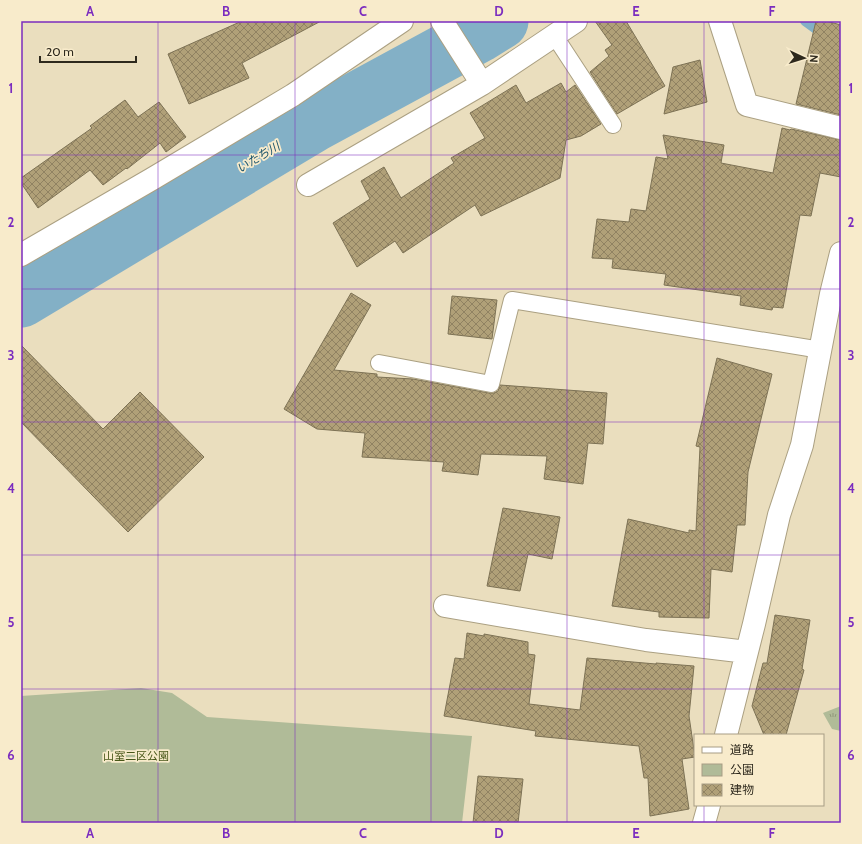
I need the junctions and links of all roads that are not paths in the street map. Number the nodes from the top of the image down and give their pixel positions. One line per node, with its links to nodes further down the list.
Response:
1 (402, 21): 11 (street)
2 (442, 21): 6 (street)
3 (576, 21): 5 (street)
4 (720, 21): 8 (street)
5 (554, 35): 6 (street); 7 (lane)
6 (482, 84): 9 (street)
7 (613, 125)
8 (841, 128)
9 (308, 185)
10 (841, 253): 12 (street)
11 (21, 254)
12 (820, 350): 13 (lane); 15 (street)
13 (379, 363)
14 (445, 606): 15 (street)
15 (747, 652): 16 (street)
16 (726, 734)
17 (709, 806): 18 (street)
18 (704, 823)

